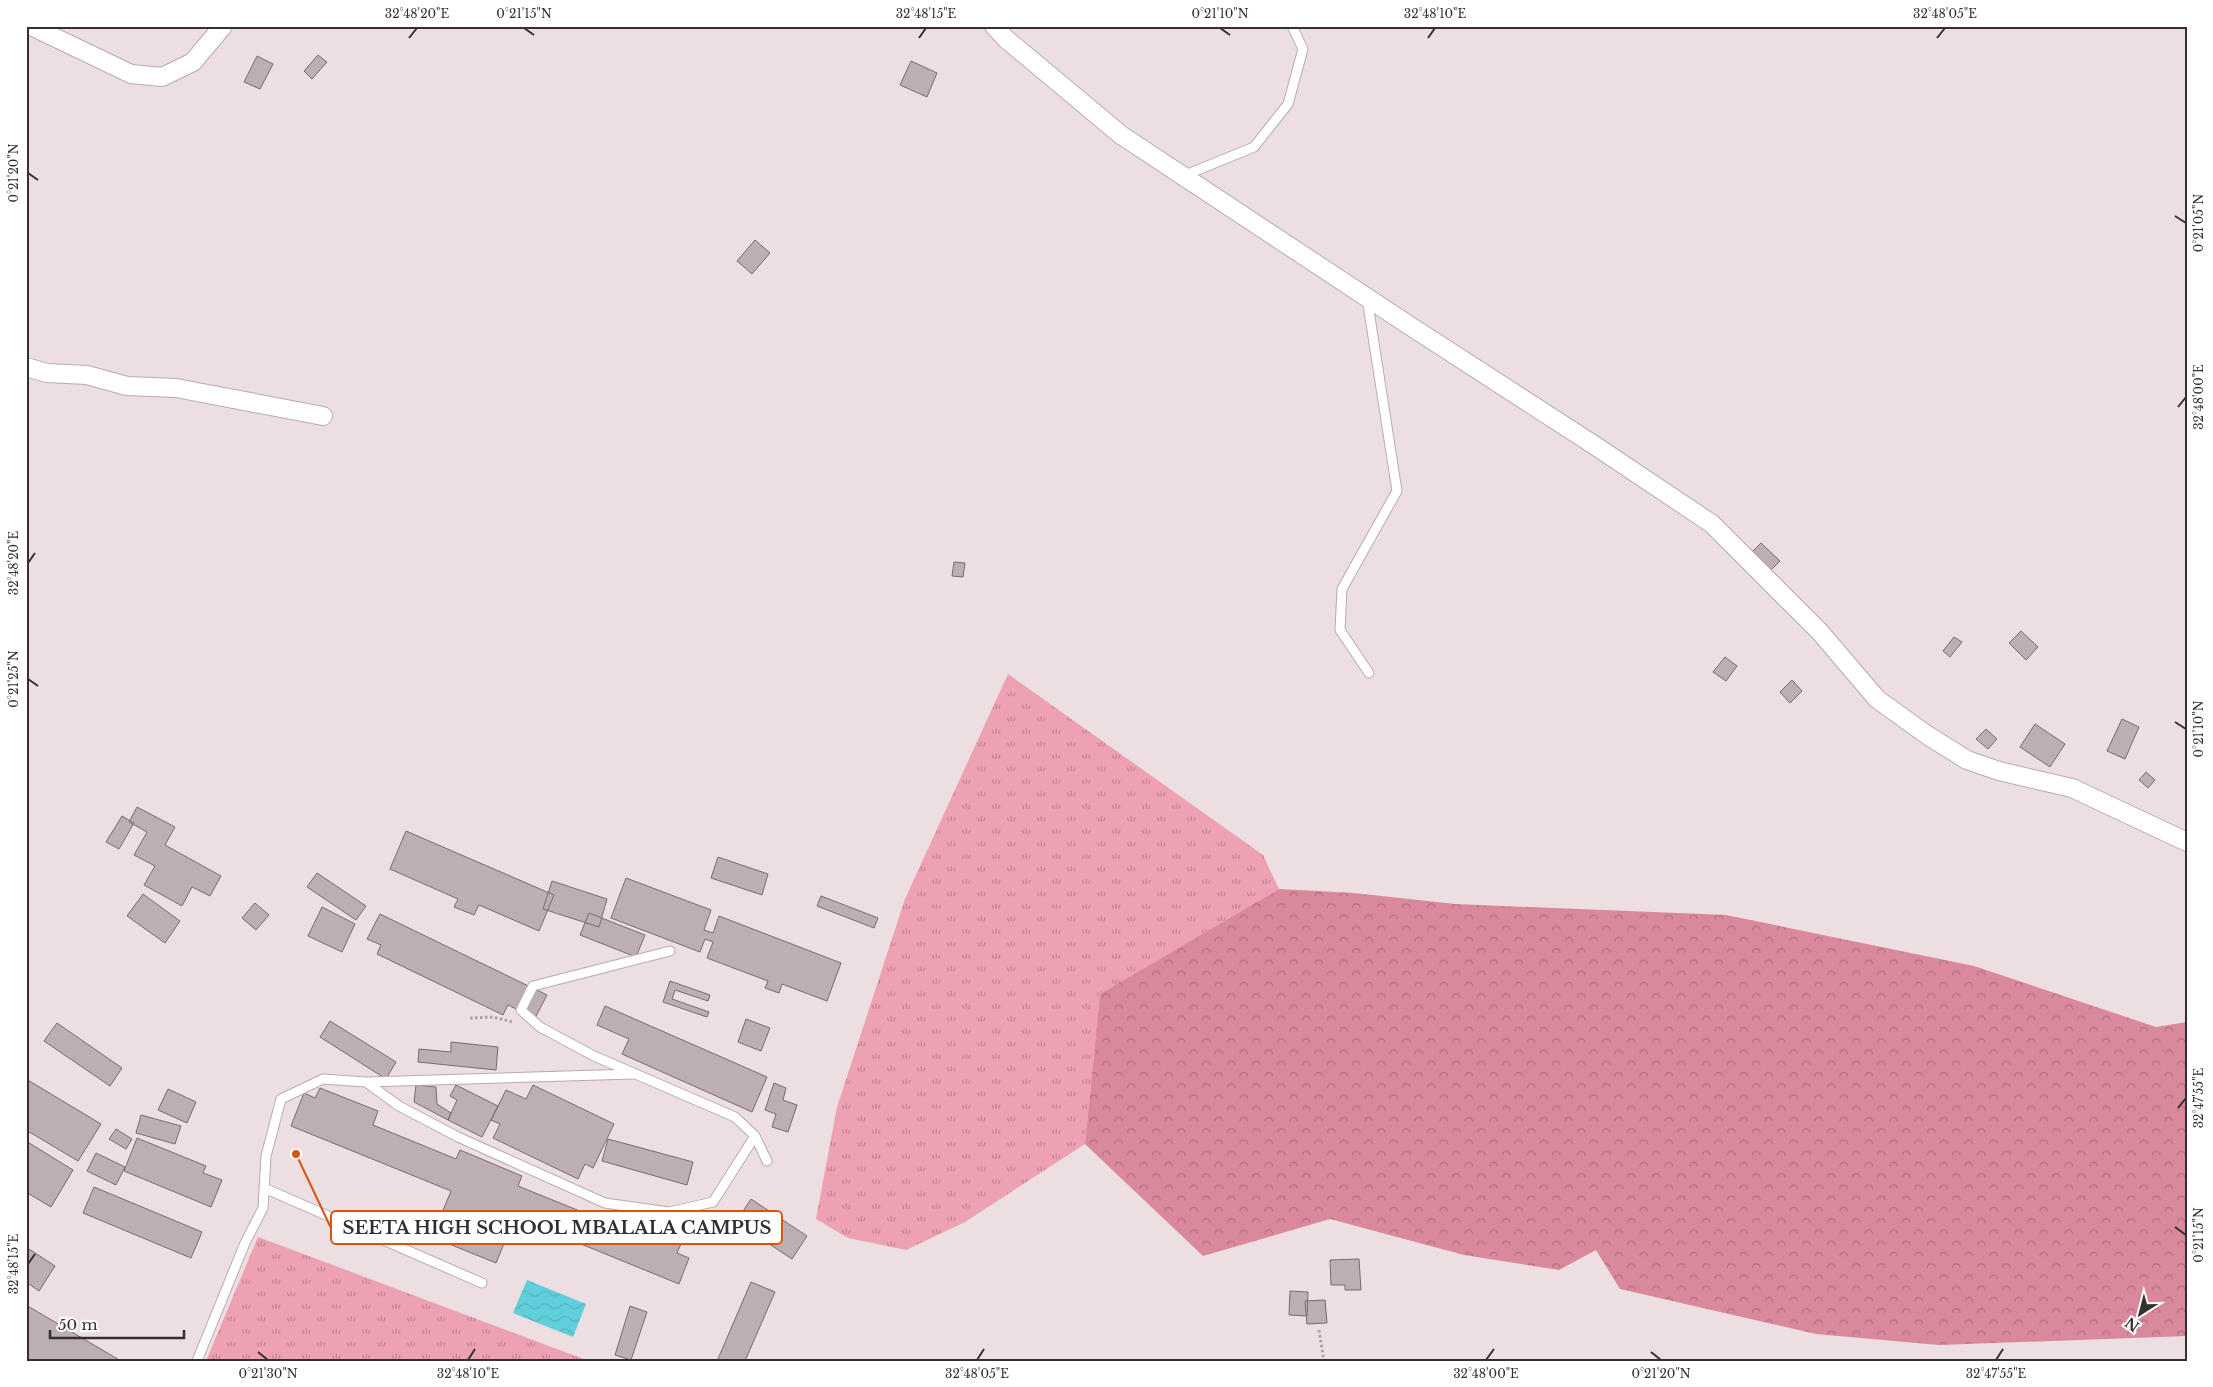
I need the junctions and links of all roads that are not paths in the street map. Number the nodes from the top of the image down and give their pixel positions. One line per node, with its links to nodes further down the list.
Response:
1 (31, 26): 2 (street)
2 (223, 26)
3 (994, 26): 5 (street)
4 (1292, 26): 5 (lane)
5 (1183, 176): 6 (street)
6 (1367, 298): 9 (lane); 10 (street)
7 (26, 367): 8 (street)
8 (322, 416)
9 (1369, 672)
10 (2187, 842)
11 (670, 951): 12 (lane)
12 (636, 1074): 13 (lane); 14 (lane)
13 (366, 1082): 14 (lane); 16 (lane)
14 (755, 1136): 15 (lane)
15 (767, 1162)
16 (264, 1188): 17 (lane); 18 (lane)
17 (482, 1284)
18 (197, 1361)

